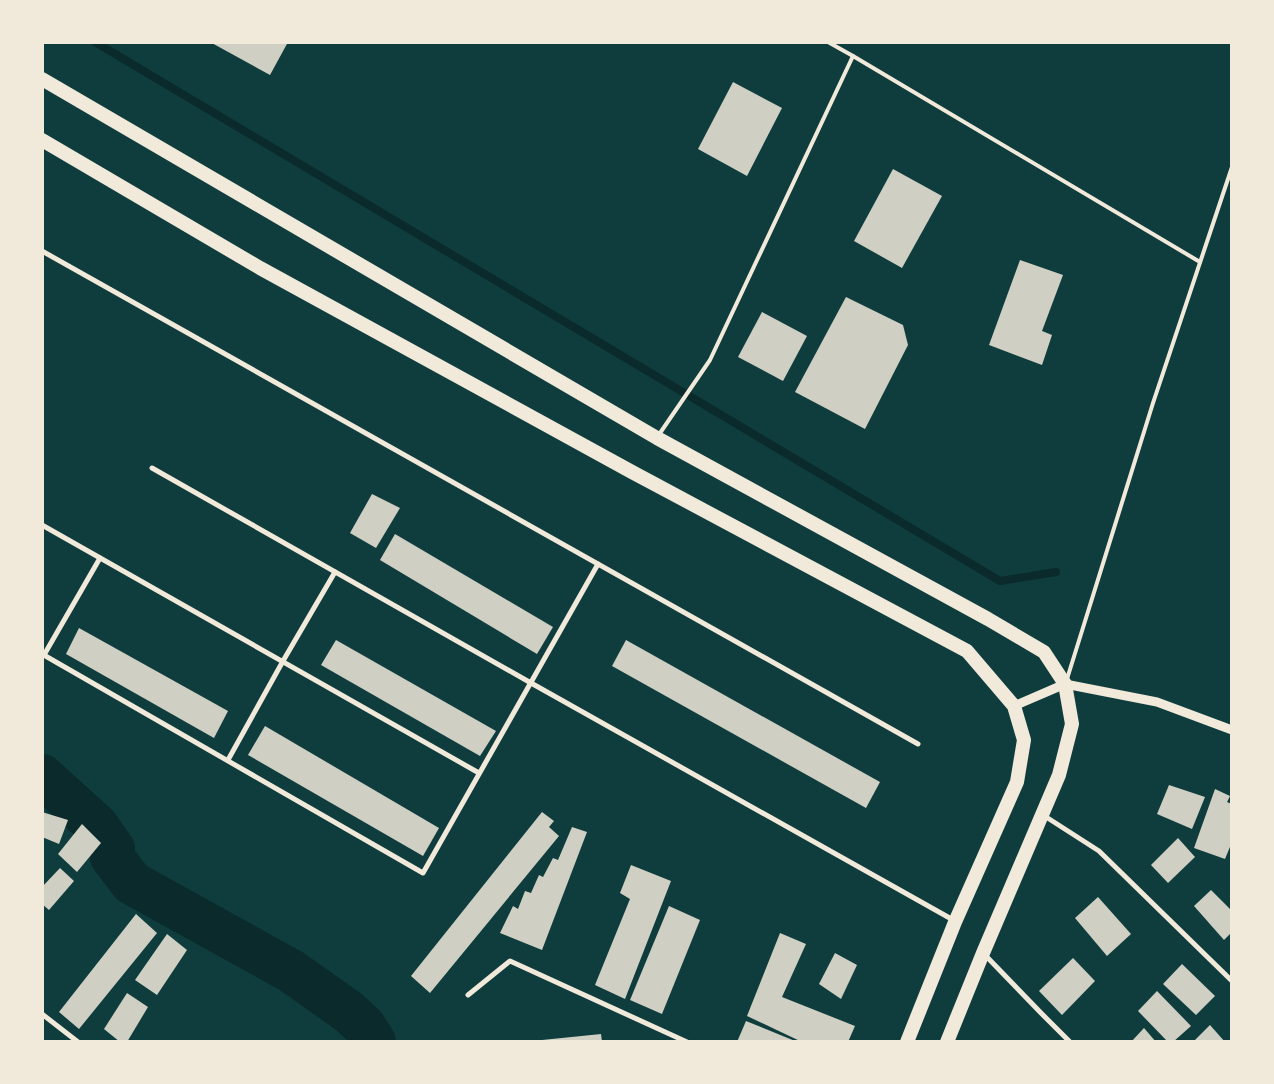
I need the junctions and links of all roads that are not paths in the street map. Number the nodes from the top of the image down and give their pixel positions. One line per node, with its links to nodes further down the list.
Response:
1 (828, 42): 2 (lane)
2 (853, 56): 7 (lane); 8 (lane)
3 (42, 79): 8 (highway)
4 (42, 140): 18 (highway)
5 (1232, 167): 7 (lane)
6 (42, 251): 12 (street)
7 (1200, 262): 17 (lane)
8 (656, 438): 17 (highway)
9 (152, 468): 13 (street)
10 (42, 525): 11 (street)
11 (100, 558): 14 (street); 15 (street)
12 (598, 564): 16 (street); 20 (street)
13 (335, 572): 15 (street); 16 (street)
14 (43, 654): 21 (street)
15 (283, 661): 21 (street); 22 (street)
16 (530, 683): 22 (street); 24 (street)
17 (1065, 684): 18 (street); 19 (street); 23 (highway)
18 (1014, 706): 24 (highway)
19 (1232, 730)
20 (918, 744)
21 (228, 760): 22 (street)
22 (479, 773)
23 (1042, 815): 25 (highway); 26 (street)
24 (955, 922): 31 (highway)
25 (983, 953): 32 (highway); 33 (street)
26 (1232, 981)
27 (468, 995): 30 (street)
28 (42, 1014): 29 (street)
29 (78, 1042)
30 (687, 1042)
31 (906, 1042)
32 (947, 1042)
33 (1070, 1042)

